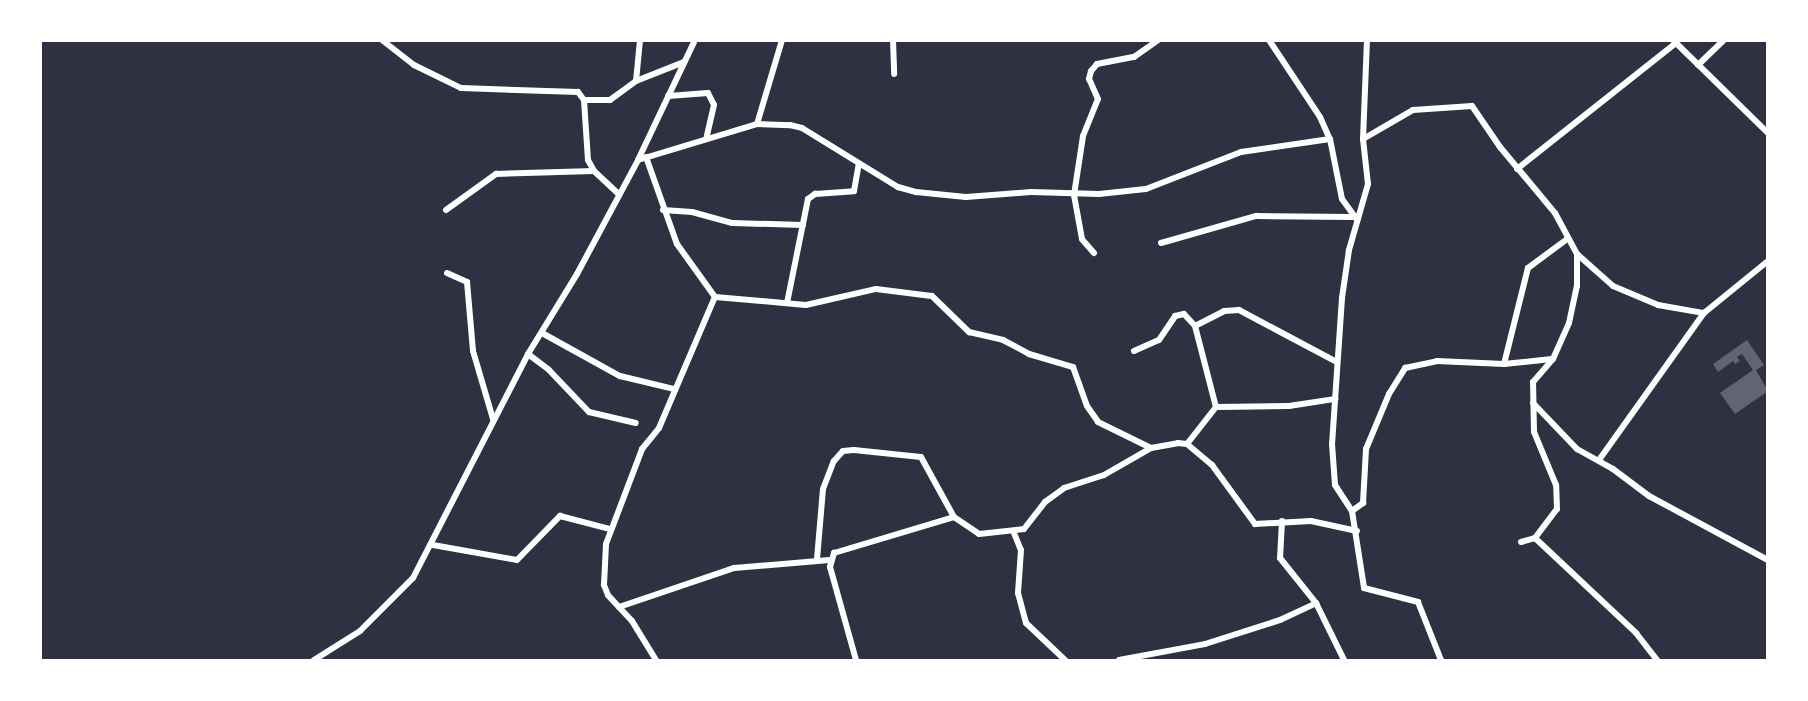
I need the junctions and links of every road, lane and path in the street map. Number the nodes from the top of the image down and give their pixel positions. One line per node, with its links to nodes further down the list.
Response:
1 (382, 40): 16 (street)
2 (640, 40): 14 (street)
3 (782, 40): 17 (street)
4 (893, 40): 13 (street)
5 (1158, 40): 28 (street)
6 (1269, 40): 20 (street)
7 (1367, 40): 21 (street)
8 (1724, 40): 12 (street)
9 (695, 41): 11 (street)
10 (1675, 42): 12 (street); 25 (street)
11 (684, 62): 14 (street); 15 (street)
12 (1698, 65): 18 (street)
13 (894, 74)
14 (636, 81): 16 (street)
15 (668, 96): 19 (street); 23 (street)
16 (584, 100): 26 (street)
17 (757, 124): 19 (street); 24 (street)
18 (1767, 133)
19 (707, 136): 22 (street)
20 (1330, 139): 28 (street); 31 (street)
21 (1363, 139): 25 (street); 31 (street)
22 (646, 157): 23 (street); 30 (street)
23 (638, 160): 27 (street)
24 (858, 164): 28 (street); 32 (street)
25 (1517, 169): 33 (street)
26 (594, 171): 27 (street); 29 (street)
27 (619, 194): 43 (street)
28 (1074, 195): 35 (street)
29 (446, 210)
30 (663, 210): 32 (street); 39 (street)
31 (1355, 219): 34 (street); 47 (street)
32 (803, 225): 40 (street)
33 (1567, 239): 36 (street); 48 (street)
34 (1161, 243)
35 (1094, 253)
36 (1577, 254): 41 (street); 46 (street)
37 (1767, 261): 41 (street)
38 (447, 273): 53 (street)
39 (715, 297): 40 (street); 49 (street)
40 (787, 303): 56 (street)
41 (1704, 313): 57 (street)
42 (1195, 326): 44 (street); 47 (street); 52 (street)
43 (542, 333): 45 (street); 49 (street)
44 (1134, 351)
45 (528, 354): 53 (street); 54 (street)
46 (1553, 358): 48 (street); 51 (street)
47 (1337, 362): 50 (street)
48 (1504, 364): 58 (street)
49 (674, 389): 61 (street)
50 (1335, 399): 52 (street); 58 (street)
51 (1533, 403): 57 (street); 64 (street)
52 (1216, 407): 55 (street)
53 (493, 419): 66 (street)
54 (636, 423)
55 (1187, 444): 56 (street); 60 (street)
56 (1151, 448): 63 (street)
57 (1599, 460): 69 (street)
58 (1352, 511): 62 (street)
59 (954, 517): 63 (street); 67 (street); 68 (street)
60 (1282, 521): 62 (street); 70 (street)
61 (610, 529): 66 (street); 71 (street)
62 (1357, 531): 78 (street)
63 (1014, 533): 75 (street)
64 (1535, 538): 65 (street); 79 (street)
65 (1521, 542)
66 (433, 545): 72 (street)
67 (818, 559): 68 (street); 71 (street)
68 (830, 560): 74 (street)
69 (1767, 560)
70 (1316, 603): 76 (street); 77 (street)
71 (619, 607): 73 (street)
72 (314, 660)
73 (656, 660)
74 (856, 660)
75 (1065, 660)
76 (1119, 660)
77 (1344, 660)
78 (1441, 660)
79 (1657, 660)

